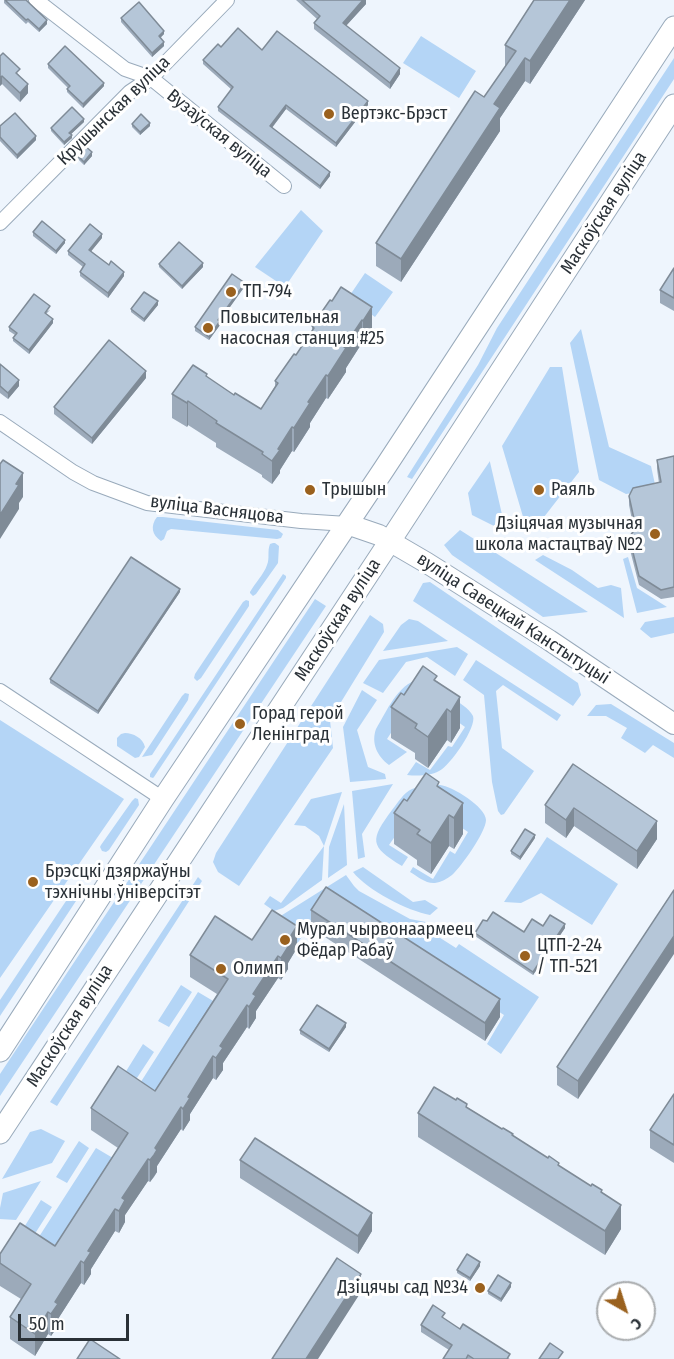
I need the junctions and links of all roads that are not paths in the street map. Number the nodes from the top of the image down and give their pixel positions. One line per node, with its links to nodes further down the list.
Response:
1 (36, 0): 4 (street, Вузаўская вуліца)
2 (227, 0): 4 (street, Крушынская вуліца)
3 (674, 27): 9 (main road)
4 (151, 78): 6 (street, Вузаўская вуліца); 7 (street, Крушынская вуліца)
5 (674, 105): 10 (main road, Маскоўская вуліца)
6 (284, 186)
7 (0, 222)
8 (0, 422): 9 (street, вуліца Васняцова)
9 (347, 524): 10 (main road, вуліца Савецкай Канстытуцыі); 13 (main road)
10 (390, 541): 12 (main road, вуліца Савецкай Канстытуцыі); 15 (main road, Маскоўская вуліца)
11 (0, 691): 13 (street)
12 (674, 724)
13 (164, 799): 14 (main road)
14 (0, 1051)
15 (0, 1133)

